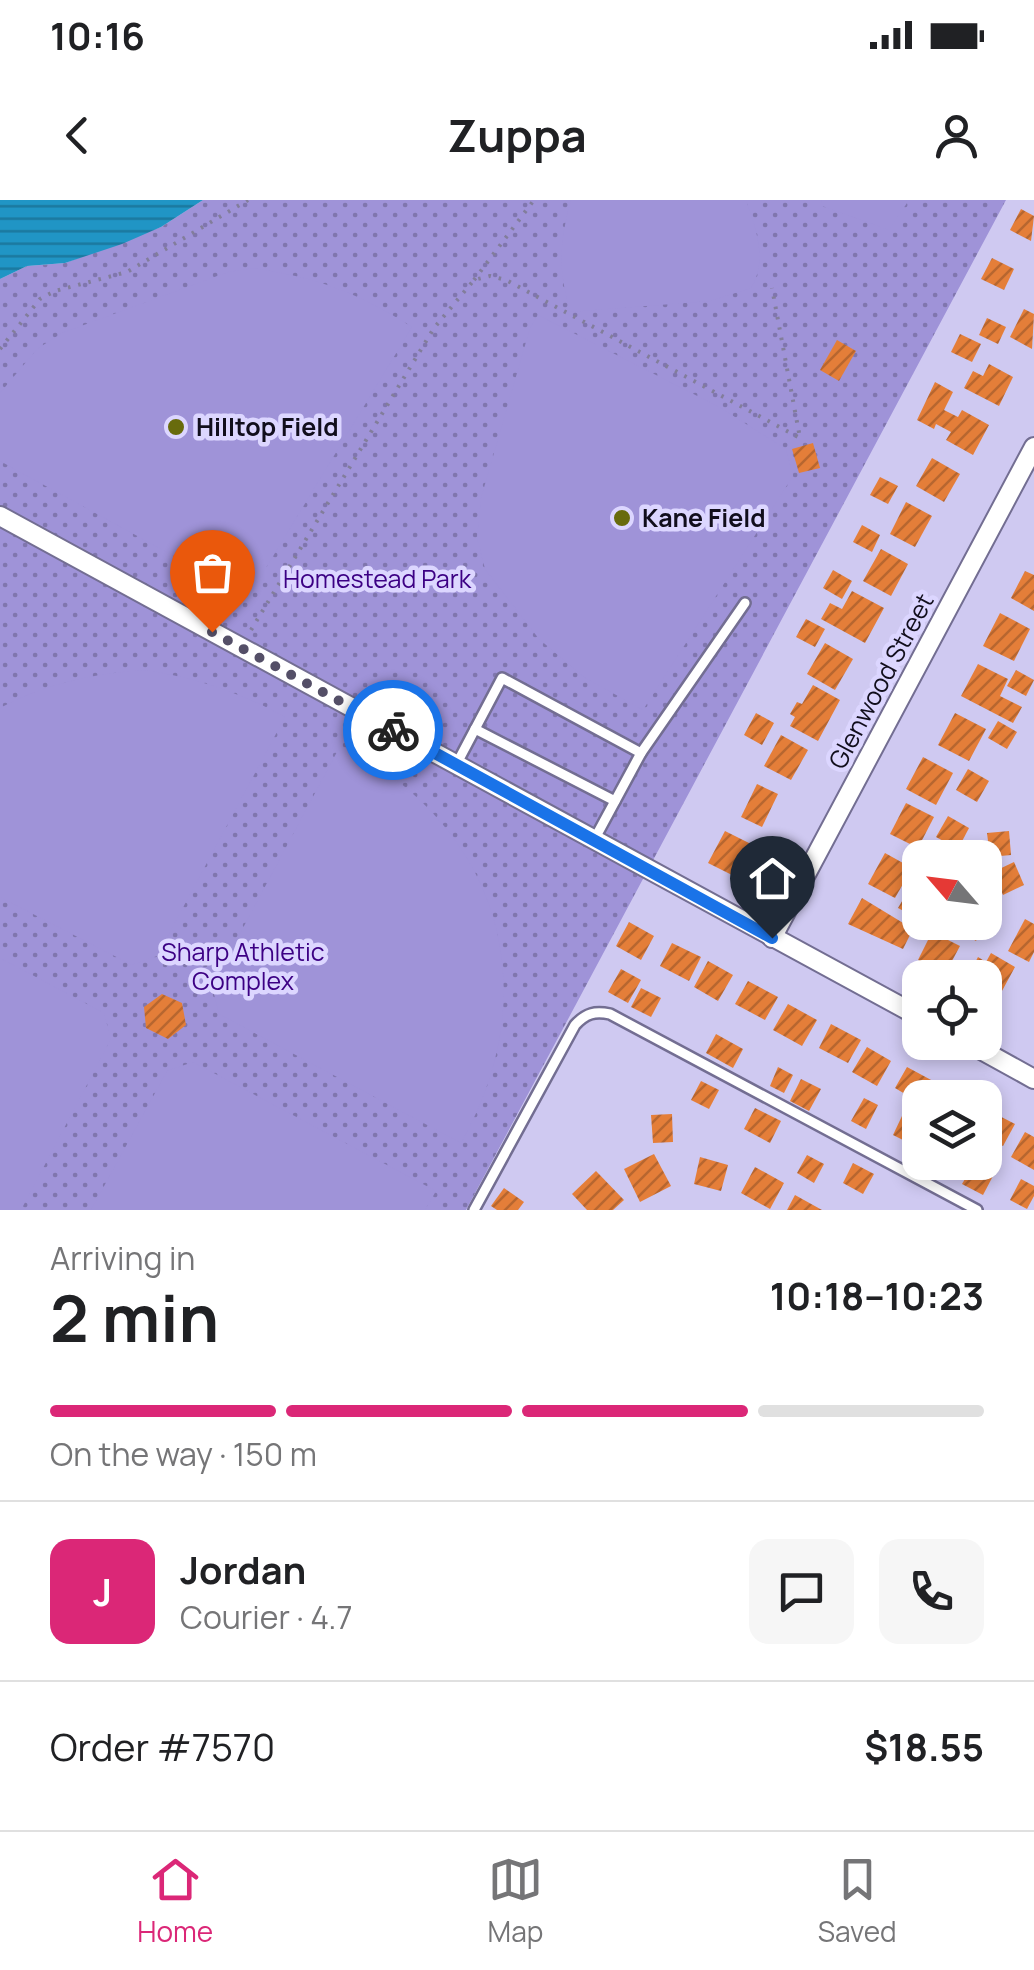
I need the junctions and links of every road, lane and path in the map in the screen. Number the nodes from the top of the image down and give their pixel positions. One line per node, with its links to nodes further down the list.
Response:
1 (248, 200): 5 (path)
2 (534, 200): 3 (path)
3 (474, 280): 4 (path); 9 (path)
4 (772, 288)
5 (0, 349)
6 (1034, 447): 15 (street, Glenwood Street)
7 (0, 516): 9 (street)
8 (745, 603): 11 (lane)
9 (241, 647): 12 (street)
10 (475, 729): 11 (lane); 12 (lane); 13 (lane)
11 (640, 753): 13 (lane)
12 (456, 765): 14 (street)
13 (615, 802): 14 (lane)
14 (594, 840): 15 (street)
15 (772, 938): 16 (street)
16 (902, 1008)
17 (999, 1060): 18 (street)
18 (1034, 1079)
19 (474, 1210): 20 (lane)
20 (977, 1210)

